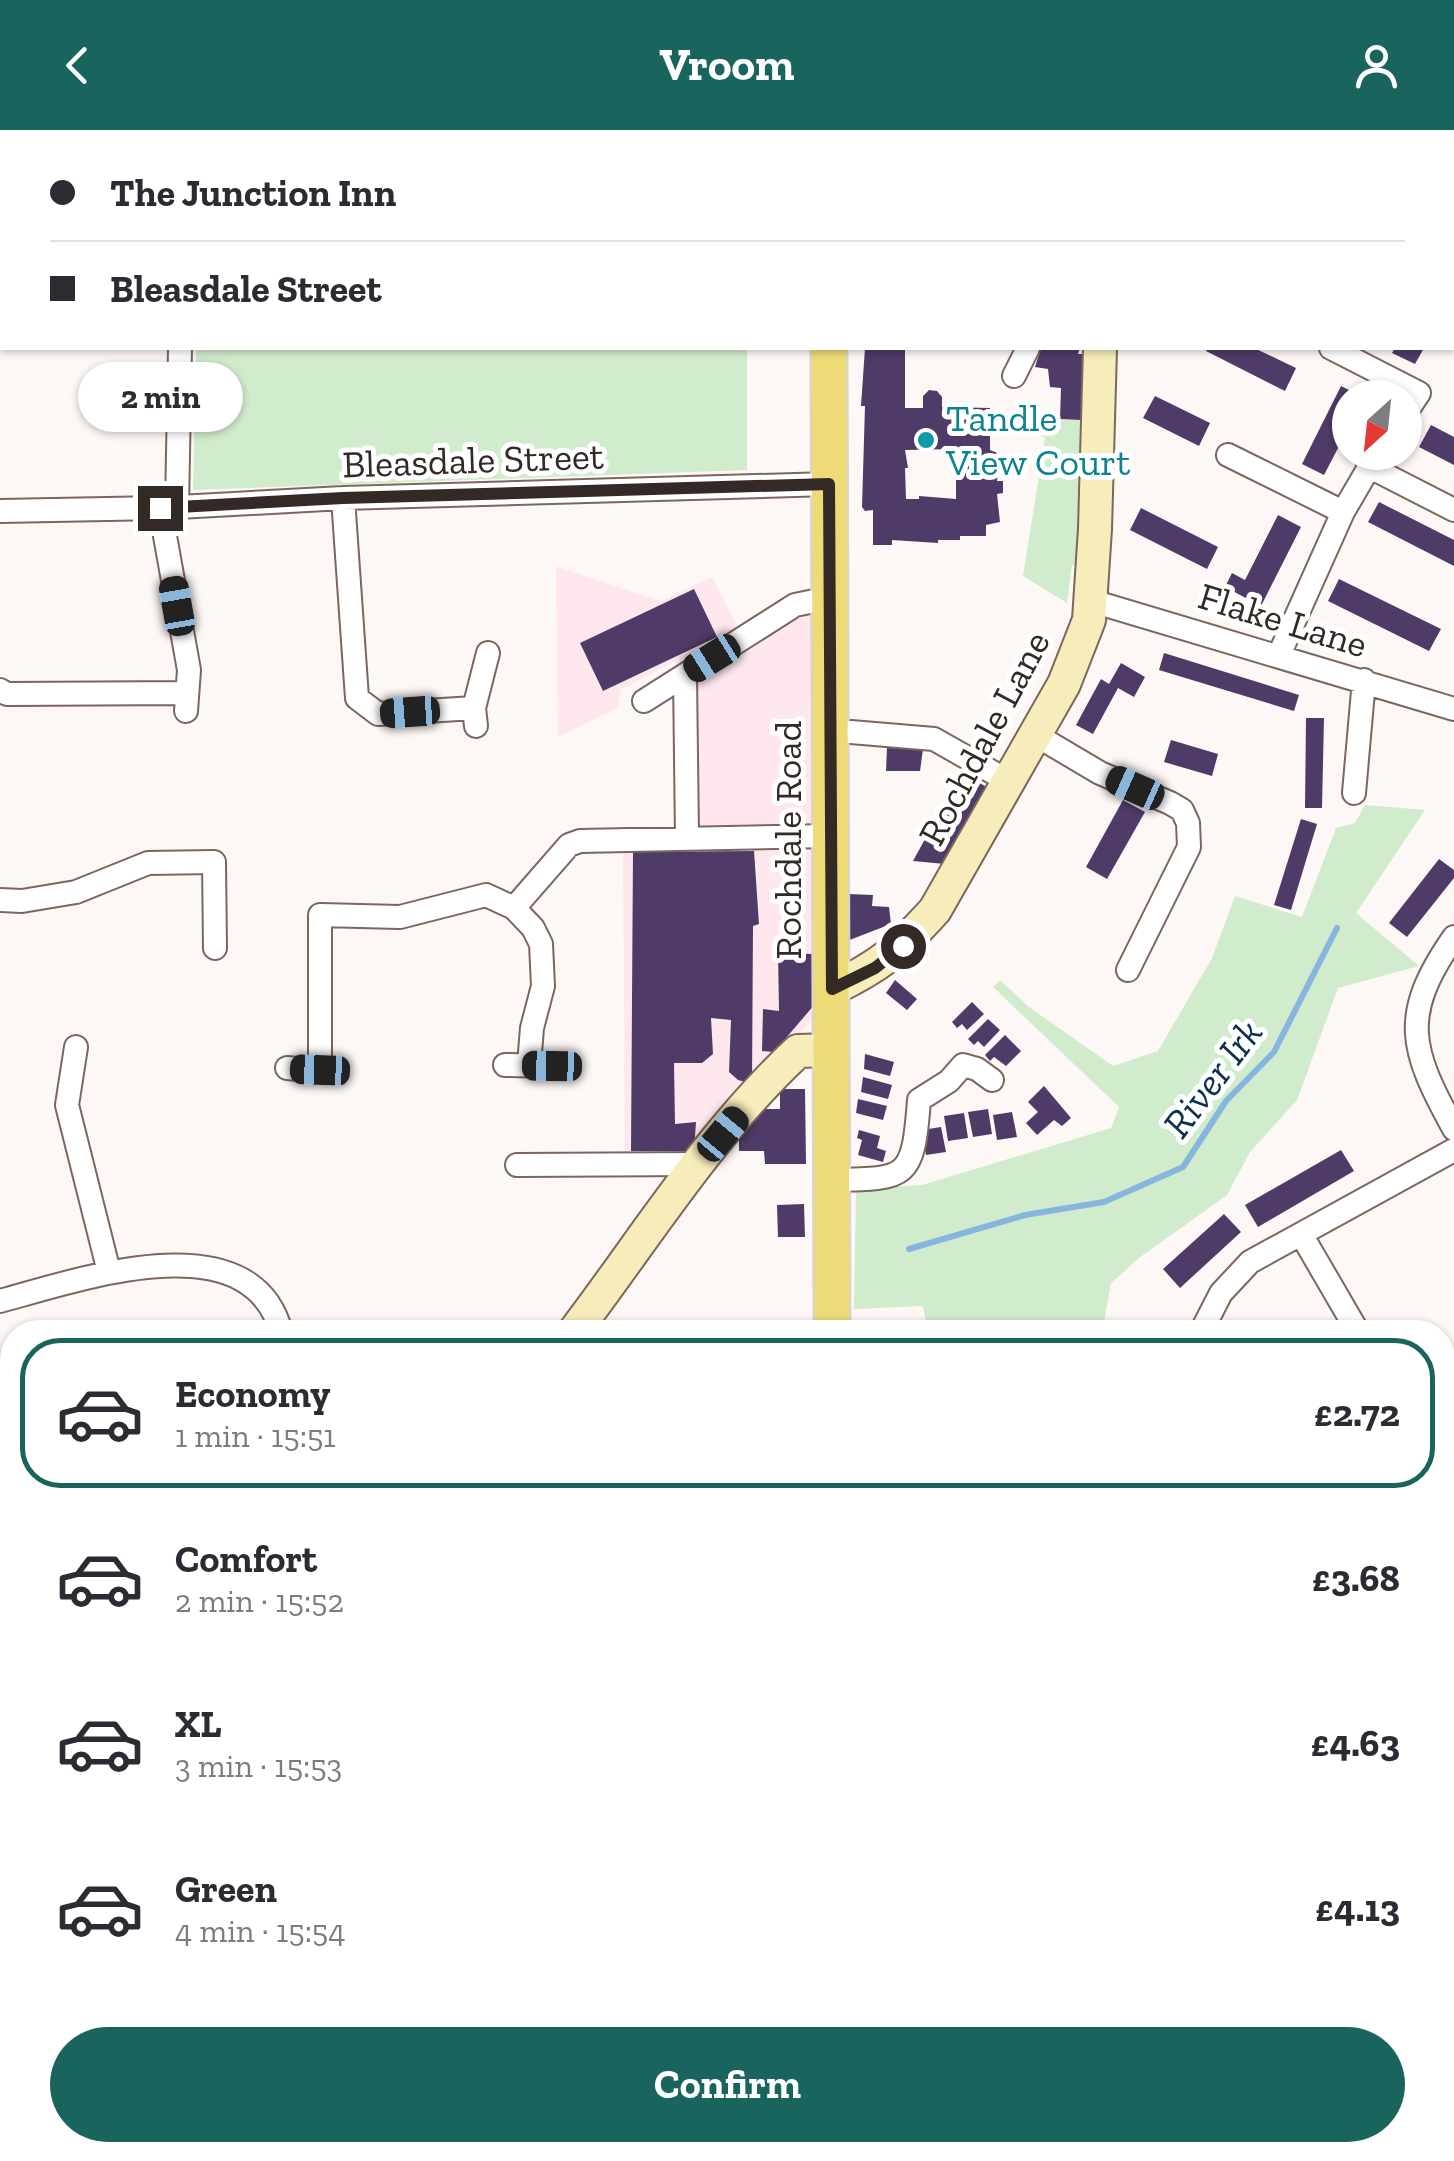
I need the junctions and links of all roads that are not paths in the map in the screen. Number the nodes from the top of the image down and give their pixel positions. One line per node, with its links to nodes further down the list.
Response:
1 (180, 350): 13 (street)
2 (828, 350): 11 (main road, Rochdale Road)
3 (1027, 350): 6 (street)
4 (1100, 350): 18 (street, Rochdale Lane)
5 (1335, 350): 7 (street)
6 (1014, 376)
7 (1392, 380)
8 (1228, 455): 16 (street)
9 (1367, 470): 16 (street)
10 (1389, 470): 14 (street)
11 (829, 484): 12 (street, Bleasdale Street); 17 (main road, Rochdale Road)
12 (343, 498): 13 (street, Bleasdale Street); 19 (street)
13 (169, 508): 15 (street, Bleasdale Street); 23 (street)
14 (1454, 510)
15 (0, 511)
16 (1344, 512): 20 (street)
17 (829, 598): 21 (street); 31 (main road, Rochdale Road)
18 (1092, 602): 20 (street, Flake Lane); 27 (street, Rochdale Lane)
19 (488, 653)
20 (1279, 654): 22 (street, Flake Lane)
21 (685, 675): 24 (street); 30 (street)
22 (1364, 680): 25 (street, Flake Lane); 29 (street)
23 (0, 690)
24 (644, 701)
25 (1454, 709)
26 (852, 732): 28 (street)
27 (1034, 734): 28 (street, Rochdale Lane); 36 (street)
28 (1008, 781): 37 (street, Rochdale Lane)
29 (1354, 794)
30 (687, 836): 31 (street); 33 (street)
31 (829, 836): 37 (main road, Rochdale Road)
32 (0, 900): 35 (street)
33 (514, 908): 40 (street); 41 (street)
34 (1454, 937): 43 (street)
35 (216, 948)
36 (1128, 970)
37 (832, 989): 39 (main road, Rochdale Road)
38 (76, 1047): 49 (street)
39 (830, 1050): 45 (street); 47 (main road, Rochdale Road)
40 (504, 1065)
41 (287, 1068)
42 (992, 1080): 47 (street)
43 (1454, 1130)
44 (1454, 1150): 48 (street)
45 (698, 1164): 46 (street); 52 (street)
46 (517, 1165)
47 (830, 1180): 53 (main road, Rochdale Road)
48 (1301, 1234): 54 (street); 55 (street)
49 (108, 1272): 50 (street); 51 (street)
50 (0, 1302)
51 (274, 1320)
52 (583, 1320)
53 (832, 1320)
54 (1206, 1320)
55 (1351, 1320)

